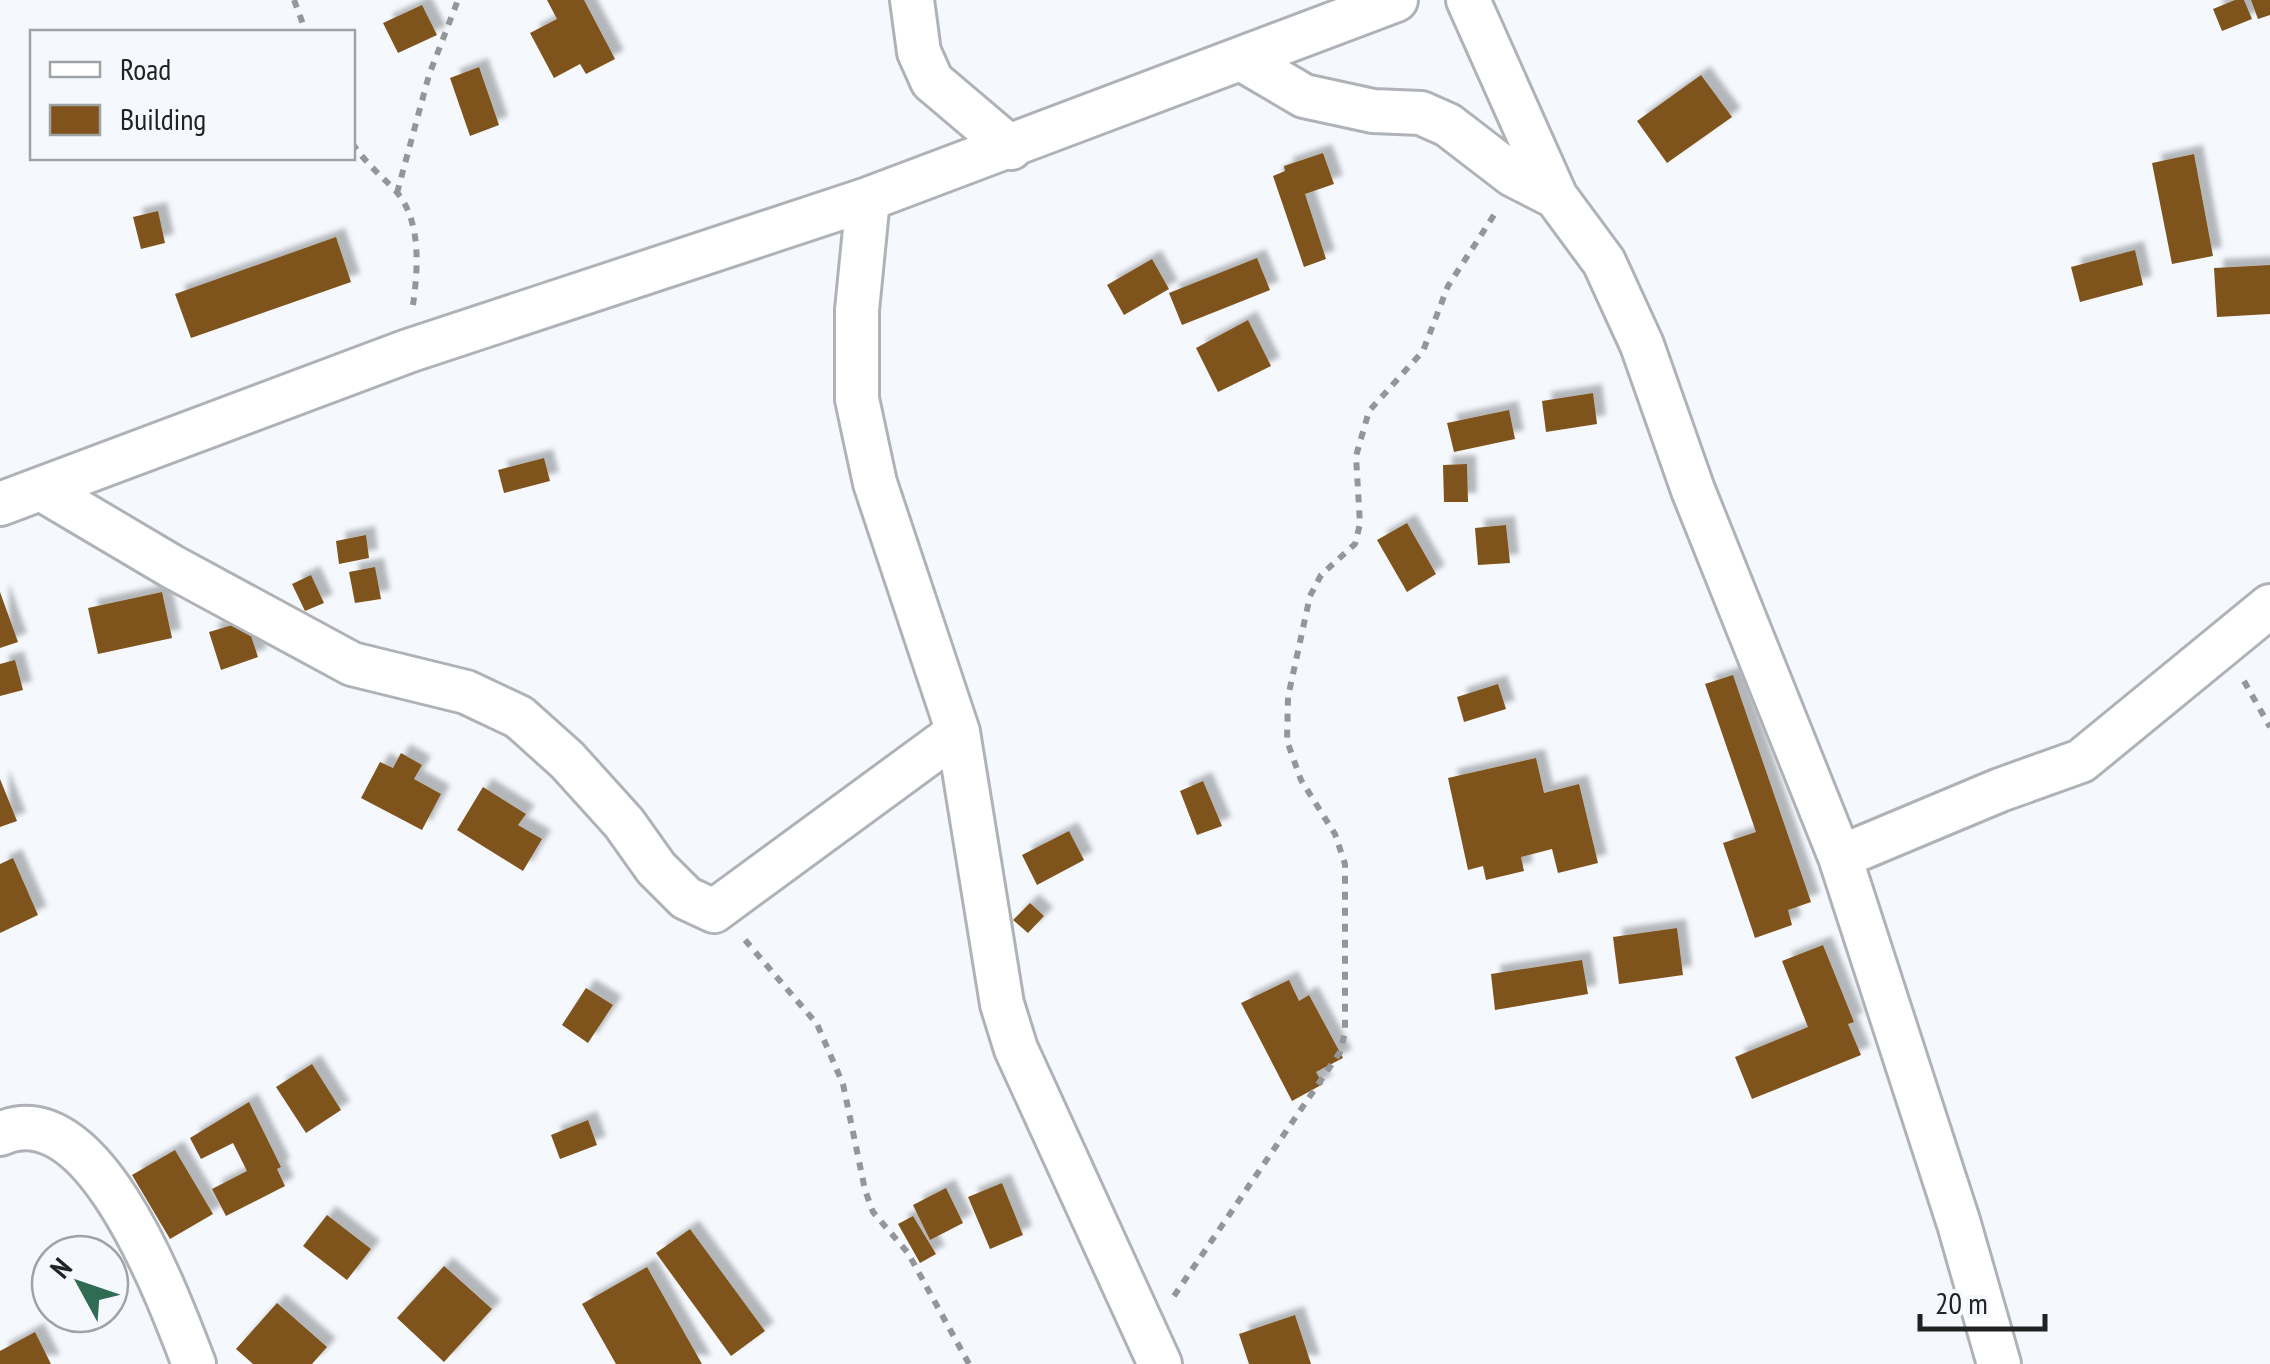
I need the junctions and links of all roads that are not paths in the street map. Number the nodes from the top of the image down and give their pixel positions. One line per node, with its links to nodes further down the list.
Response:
1 (912, 0): 5 (street)
2 (1396, 0): 4 (street)
3 (1468, 0): 6 (street)
4 (1241, 59): 5 (street); 6 (street)
5 (1011, 148): 7 (street)
6 (1556, 196): 12 (street)
7 (868, 199): 8 (street); 11 (street)
8 (42, 489): 9 (street); 11 (street)
9 (0, 504)
10 (2270, 606): 12 (street)
11 (958, 732): 14 (street)
12 (1840, 857): 16 (street)
13 (0, 1134): 15 (street)
14 (1155, 1350)
15 (194, 1364)
16 (1999, 1364)

